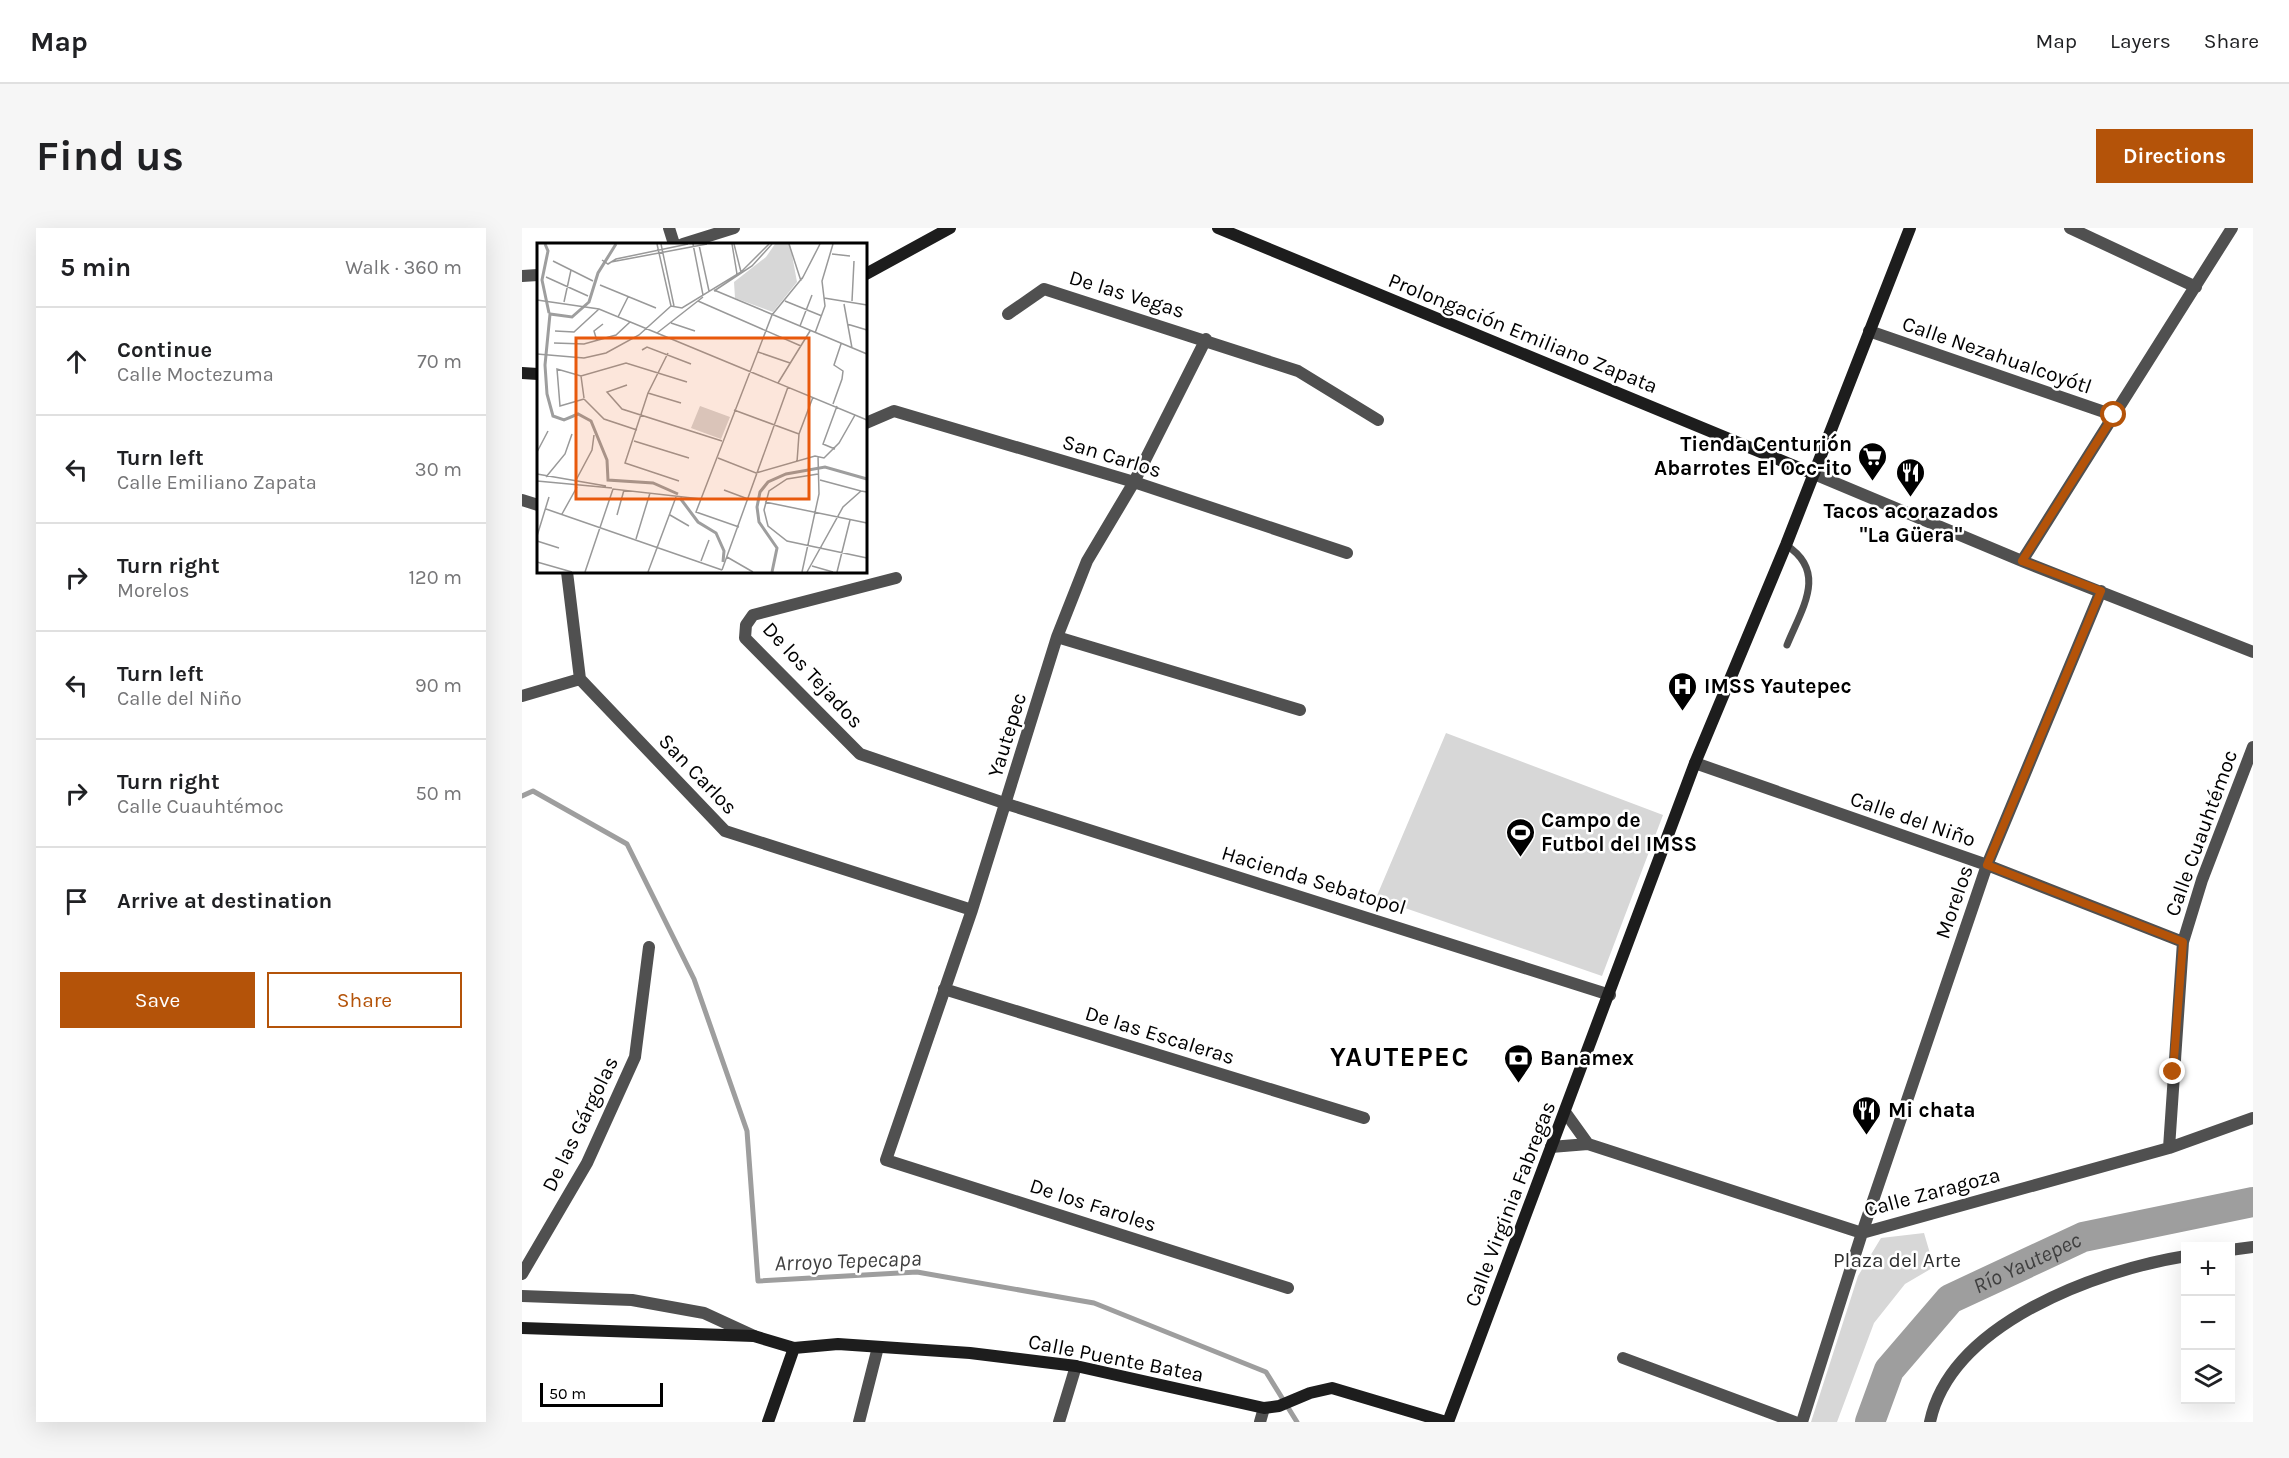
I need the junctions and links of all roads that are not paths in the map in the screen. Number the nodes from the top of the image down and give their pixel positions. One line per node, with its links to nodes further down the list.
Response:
1 (669, 228): 8 (street)
2 (734, 228): 9 (street)
3 (950, 228): 10 (main road)
4 (1218, 228): 20 (main road, Prolongación Emiliano Zapata)
5 (1910, 228): 15 (main road, Calle Virginia Fabregas)
6 (2070, 228): 13 (street)
7 (2232, 228): 13 (street)
8 (674, 243)
9 (686, 243)
10 (867, 273)
11 (537, 275): 12 (street)
12 (522, 276)
13 (2196, 287): 17 (street)
14 (1008, 314): 16 (street, De las Vegas)
15 (1869, 331): 17 (street, Calle Nezahualcoyótl); 20 (main road, Calle Virginia Fabregas)
16 (1206, 339): 18 (street); 21 (street, Yautepec)
17 (2114, 415): 26 (street)
18 (1378, 420)
19 (867, 423): 21 (street, San Carlos)
20 (1814, 474): 24 (main road, Calle Virginia Fabregas); 26 (street)
21 (1134, 482): 25 (street, San Carlos); 30 (street, Yautepec)
22 (522, 500): 23 (street)
23 (537, 505)
24 (1785, 545): 31 (lane); 37 (main road, Calle Virginia Fabregas)
25 (1347, 553)
26 (2022, 561): 29 (street)
27 (567, 573): 33 (street)
28 (896, 578): 38 (street, De los Tejados)
29 (2101, 591): 32 (street); 39 (street, Morelos)
30 (1057, 637): 35 (street); 38 (street, Yautepec)
31 (1787, 645)
32 (2253, 652)
33 (580, 680): 34 (street); 40 (street, San Carlos)
34 (522, 696)
35 (1300, 710)
36 (2253, 747): 41 (street, Calle Cuauhtémoc)
37 (1695, 763): 39 (street, Calle del Niño); 44 (main road, Calle Virginia Fabregas)
38 (1006, 804): 40 (street, Yautepec); 44 (street, Hacienda Sebatopol)
39 (1987, 865): 41 (street, Calle del Niño); 52 (street, Morelos)
40 (972, 910): 43 (street, Yautepec)
41 (2183, 942): 50 (street, Calle Cuauhtémoc)
42 (649, 947): 56 (street, De las Gárgolas)
43 (944, 989): 46 (street, De las Escaleras); 51 (street, Yautepec)
44 (1610, 995): 45 (main road, Calle Virginia Fabregas)
45 (1565, 1113): 48 (street); 49 (main road, Calle Virginia Fabregas)
46 (1364, 1118)
47 (2253, 1118): 50 (street, Calle Zaragoza)
48 (1588, 1143): 49 (street, Calle Zaragoza); 52 (street, Calle Zaragoza)
49 (1551, 1147): 70 (main road, Calle Virginia Fabregas)
50 (2169, 1148): 52 (street, Calle Zaragoza)
51 (886, 1160): 57 (street, De los Faroles)
52 (1862, 1233): 72 (street, Morelos)
53 (2253, 1247): 54 (street)
54 (2235, 1249)
55 (2181, 1257): 73 (street)
56 (522, 1274)
57 (1288, 1288)
58 (522, 1296): 60 (street)
59 (523, 1332): 60 (main road)
60 (754, 1336): 62 (main road)
61 (878, 1347): 62 (main road, Calle Puente Batea); 64 (main road, Calle Puente Batea); 67 (street)
62 (794, 1348): 66 (main road)
63 (1623, 1358): 71 (street)
64 (1076, 1366): 65 (main road, Calle Puente Batea); 68 (street)
65 (1264, 1408): 69 (street); 70 (main road, Calle Puente Batea)
66 (768, 1422)
67 (859, 1422)
68 (1059, 1422)
69 (1260, 1422)
70 (1447, 1422)
71 (1795, 1422)
72 (1802, 1422)
73 (1930, 1422)

